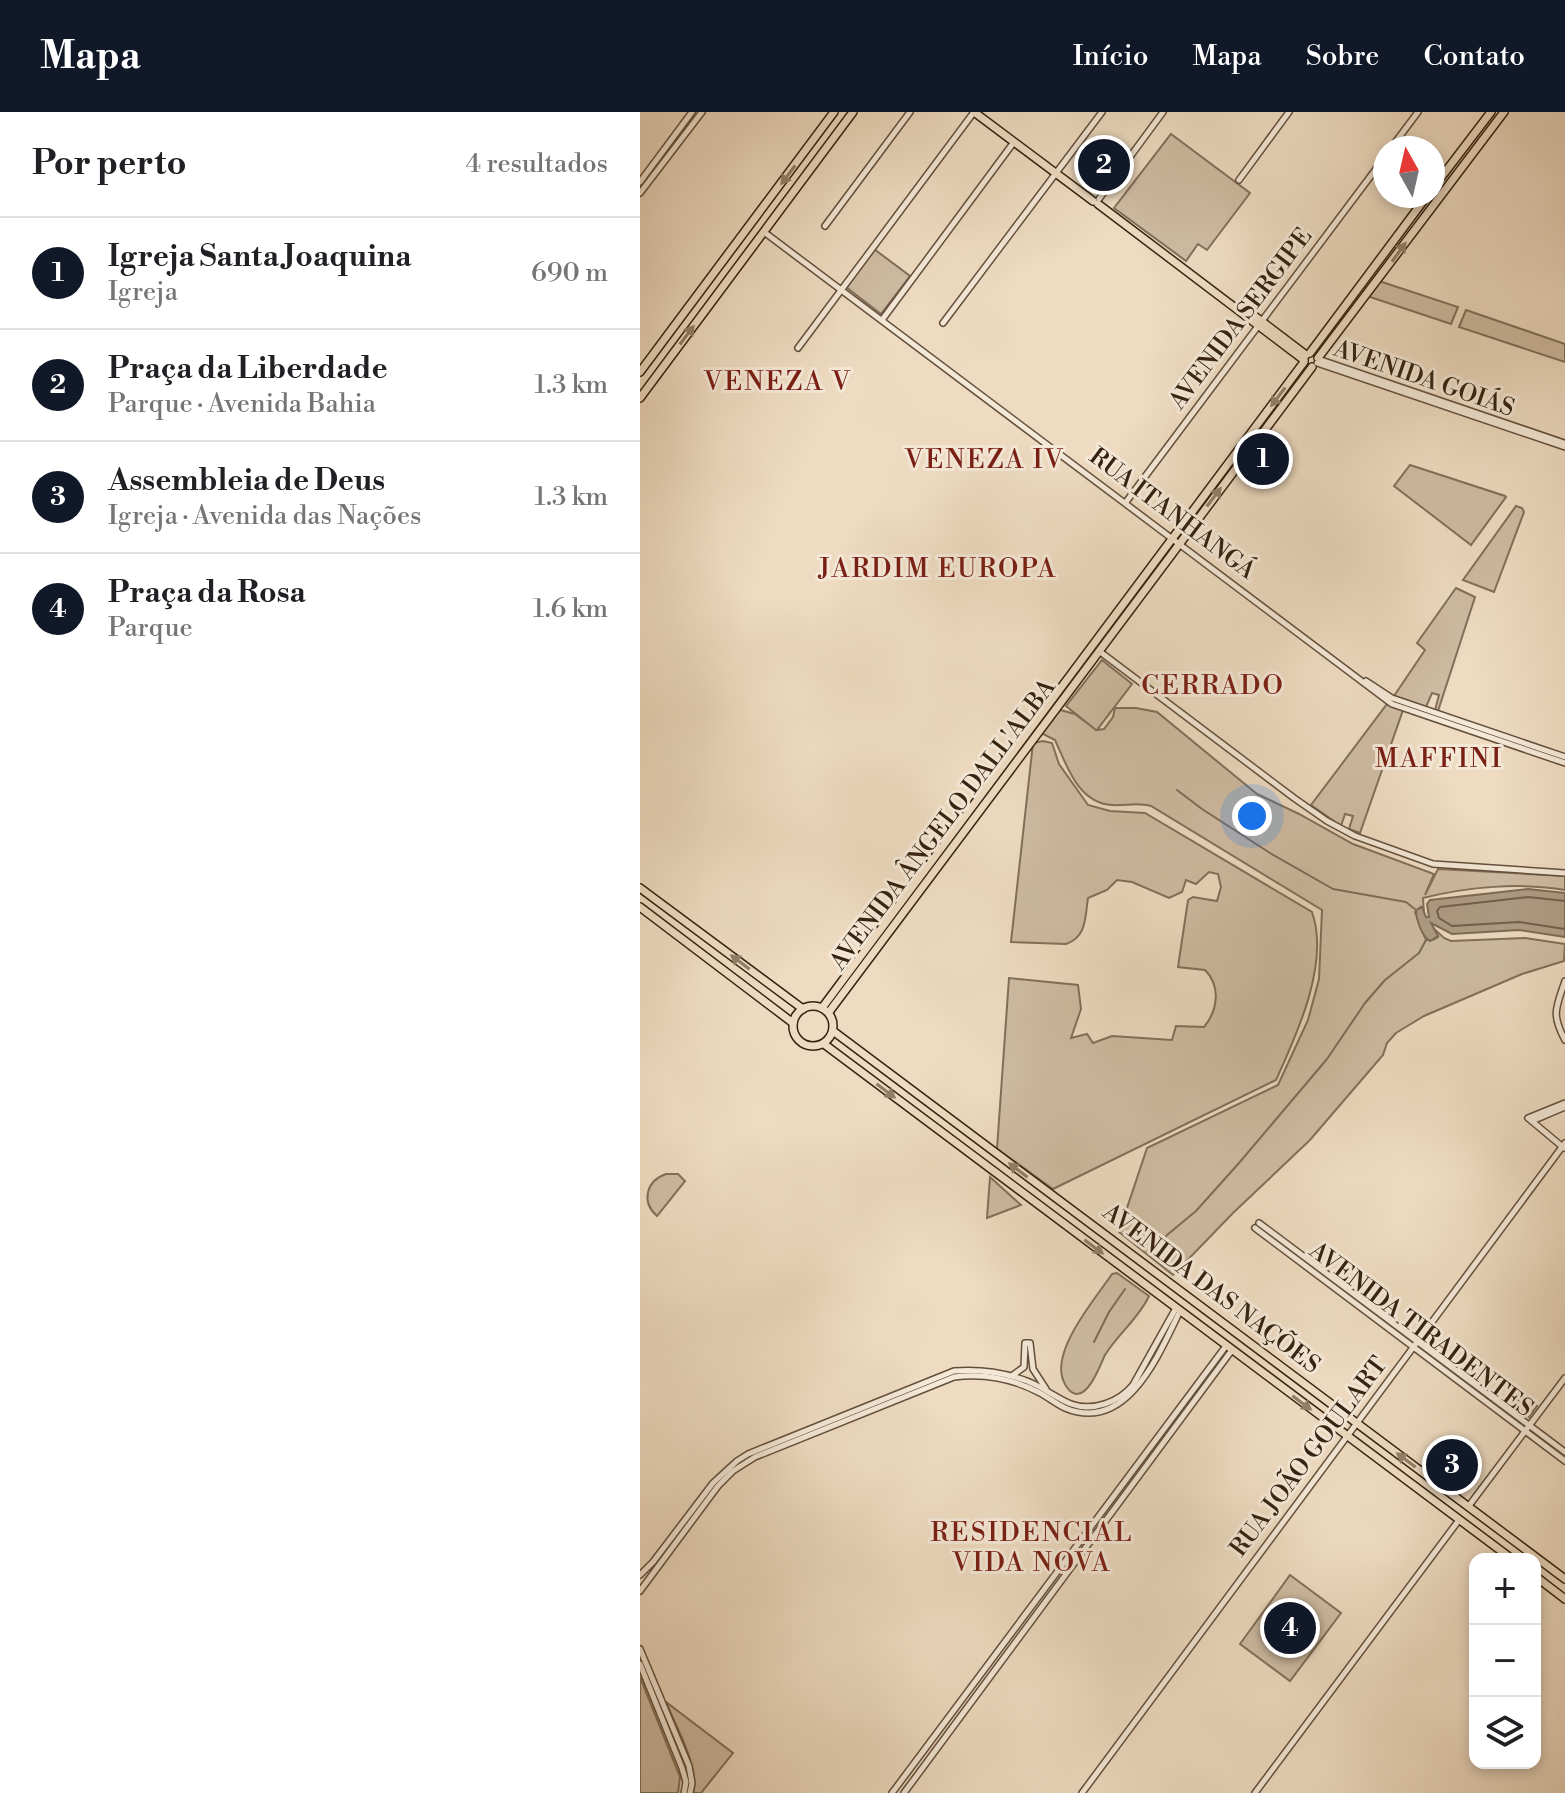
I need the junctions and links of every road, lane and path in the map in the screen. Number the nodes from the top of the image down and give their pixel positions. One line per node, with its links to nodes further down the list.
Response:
1 (692, 112): 24 (street)
2 (702, 112): 25 (street)
3 (834, 112): 27 (main road, one-way to 27)
4 (853, 112): 29 (main road)
5 (910, 112): 30 (street)
6 (974, 112): 16 (main road, AVENIDA GOIÁS); 34 (street)
7 (982, 112): 19 (main road, AVENIDA GOIÁS)
8 (1102, 112): 19 (street)
9 (1163, 112): 26 (street)
10 (1289, 112): 23 (street)
11 (1418, 112): 14 (street)
12 (1491, 112): 15 (main road)
13 (1504, 112): 17 (main road)
14 (1400, 136)
15 (1470, 140): 17 (main road); 18 (main road)
16 (1014, 142): 19 (main road, AVENIDA GOIÁS); 36 (street)
17 (1478, 147): 22 (main road)
18 (1448, 169): 21 (main road); 22 (main road)
19 (1058, 172): 26 (main road, AVENIDA GOIÁS); 37 (street)
20 (1373, 173): 38 (street, AVENIDA SERGIPE)
21 (1445, 173)
22 (1456, 176): 35 (main road, one-way to 22)
23 (1239, 180)
24 (640, 182)
25 (640, 193)
26 (1097, 201): 38 (main road, AVENIDA GOIÁS)
27 (765, 204): 29 (main road); 31 (main road)
28 (1418, 208): 33 (main road)
29 (778, 213): 32 (main road)
30 (825, 226)
31 (746, 232): 32 (main road); 41 (main road)
32 (762, 236): 34 (street, RUA ITANHANGÁ); 42 (main road, one-way to 32)
33 (1359, 289): 35 (main road); 40 (main road)
34 (840, 290): 36 (street, RUA ITANHANGÁ); 39 (street)
35 (1364, 299): 40 (main road)
36 (882, 320): 44 (street, RUA ITANHANGÁ)
37 (943, 323)
38 (1260, 324): 40 (main road, AVENIDA GOIÁS); 44 (street, AVENIDA SERGIPE)
39 (798, 348)
40 (1311, 360): 43 (street, AVENIDA GOIÁS); 45 (main road)
41 (640, 372)
42 (640, 398)
43 (1565, 445)
44 (1126, 502): 45 (street, RUA ITANHANGÁ)
45 (1176, 540): 46 (main road); 46 (main road); 47 (street, RUA ITANHANGÁ)
46 (1095, 648): 48 (street); 53 (main road, AVENIDA ÂNGELO DALL'ALBA); 53 (main road, AVENIDA ÂNGELO DALL'ALBA)
47 (1565, 760)
48 (1565, 873)
49 (640, 888): 52 (main road, one-way to 49)
50 (640, 907): 54 (main road)
51 (1565, 981): 56 (street)
52 (803, 1009): 53 (main road); 54 (main road)
53 (826, 1010): 55 (main road)
54 (793, 1023): 57 (main road)
55 (833, 1031): 57 (main road); 62 (main road, AVENIDA DAS NAÇÕES, one-way to 55)
56 (1565, 1040)
57 (824, 1044): 61 (main road, AVENIDA DAS NAÇÕES, one-way to 61)
58 (1565, 1105): 59 (street)
59 (1564, 1146): 64 (street, RUA JOÃO GOULART)
60 (1257, 1225): 64 (street, AVENIDA TIRADENTES)
61 (1178, 1310): 63 (main road, AVENIDA DAS NAÇÕES); 70 (street); 86 (street)
62 (1221, 1322): 63 (main road); 66 (main road, AVENIDA DAS NAÇÕES)
63 (1211, 1335): 65 (main road, AVENIDA DAS NAÇÕES)
64 (1416, 1344): 71 (street, RUA JOÃO GOULART); 72 (street, AVENIDA TIRADENTES)
65 (1229, 1348): 67 (main road, AVENIDA DAS NAÇÕES); 92 (street); 93 (street)
66 (1256, 1348): 67 (main road); 71 (main road, AVENIDA DAS NAÇÕES)
67 (1246, 1361): 73 (main road, AVENIDA DAS NAÇÕES, one-way to 73)
68 (1010, 1376): 70 (street); 70 (street); 83 (street)
69 (1565, 1378): 72 (street)
70 (1046, 1389)
71 (1356, 1423): 73 (street, RUA JOÃO GOULART); 76 (main road, AVENIDA DAS NAÇÕES, one-way to 71)
72 (1527, 1428): 74 (street, AVENIDA TIRADENTES); 75 (street, AVENIDA TIRADENTES); 78 (street)
73 (1346, 1436): 77 (main road, AVENIDA DAS NAÇÕES); 94 (street, RUA JOÃO GOULART)
74 (1565, 1452)
75 (1565, 1461)
76 (1452, 1494): 77 (main road); 78 (main road, AVENIDA DAS NAÇÕES)
77 (1440, 1507): 80 (main road, AVENIDA DAS NAÇÕES)
78 (1468, 1507): 79 (main road, AVENIDA DAS NAÇÕES)
79 (1485, 1519): 81 (main road); 84 (main road, AVENIDA DAS NAÇÕES)
80 (1459, 1520): 81 (main road, AVENIDA DAS NAÇÕES); 95 (street)
81 (1474, 1531): 82 (main road, AVENIDA DAS NAÇÕES)
82 (1504, 1553)
83 (641, 1574)
84 (1565, 1579)
85 (1541, 1581): 87 (main road)
86 (640, 1591)
87 (1565, 1599)
88 (640, 1649): 91 (street)
89 (640, 1664): 90 (street)
90 (684, 1793)
91 (690, 1793)
92 (892, 1793)
93 (904, 1793)
94 (1082, 1793)
95 (1255, 1793)

